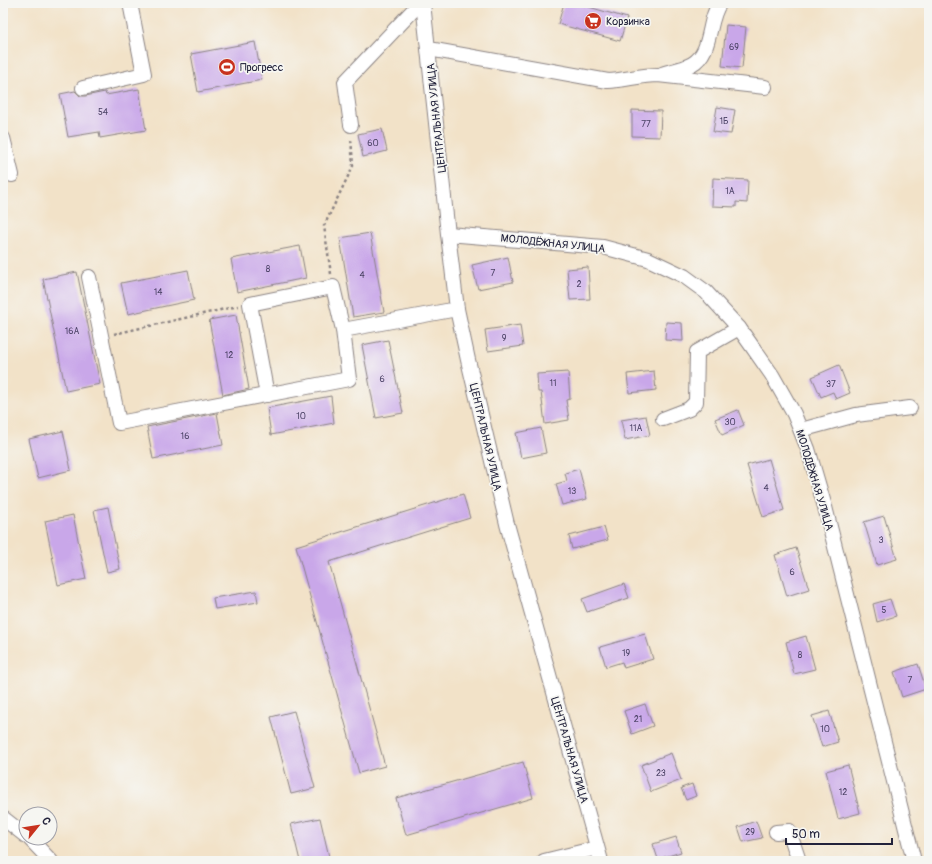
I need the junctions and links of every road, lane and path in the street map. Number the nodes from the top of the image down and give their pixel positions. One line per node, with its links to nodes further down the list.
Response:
1 (130, 3): 8 (street)
2 (420, 3): 9 (street)
3 (423, 3): 5 (street, ЦЕНТРАЛЬНАЯ УЛИЦА)
4 (720, 3): 6 (street)
5 (429, 49): 6 (street); 12 (street, ЦЕНТРАЛЬНАЯ УЛИЦА)
6 (658, 76): 7 (street)
7 (765, 86)
8 (83, 88)
9 (350, 125): 14 (path)
10 (3, 138): 11 (street)
11 (12, 175)
12 (448, 234): 16 (street, ЦЕНТРАЛЬНАЯ УЛИЦА); 17 (street, МОЛОДЁЖНАЯ УЛИЦА)
13 (89, 277): 19 (street)
14 (333, 286): 15 (street); 18 (street)
15 (250, 304): 19 (path); 20 (street)
16 (457, 309): 18 (street); 28 (street, ЦЕНТРАЛЬНАЯ УЛИЦА)
17 (739, 328): 22 (street); 23 (street, МОЛОДЁЖНАЯ УЛИЦА)
18 (343, 330): 20 (street)
19 (101, 336): 20 (street)
20 (267, 395)
21 (910, 408): 23 (street)
22 (663, 419)
23 (801, 430): 32 (street, МОЛОДЁЖНАЯ УЛИЦА)
24 (3, 818): 25 (street)
25 (18, 830)
26 (776, 832): 31 (street)
27 (37, 846): 29 (street)
28 (599, 854): 30 (street)
29 (51, 861)
30 (544, 861)
31 (799, 861)
32 (914, 861)

